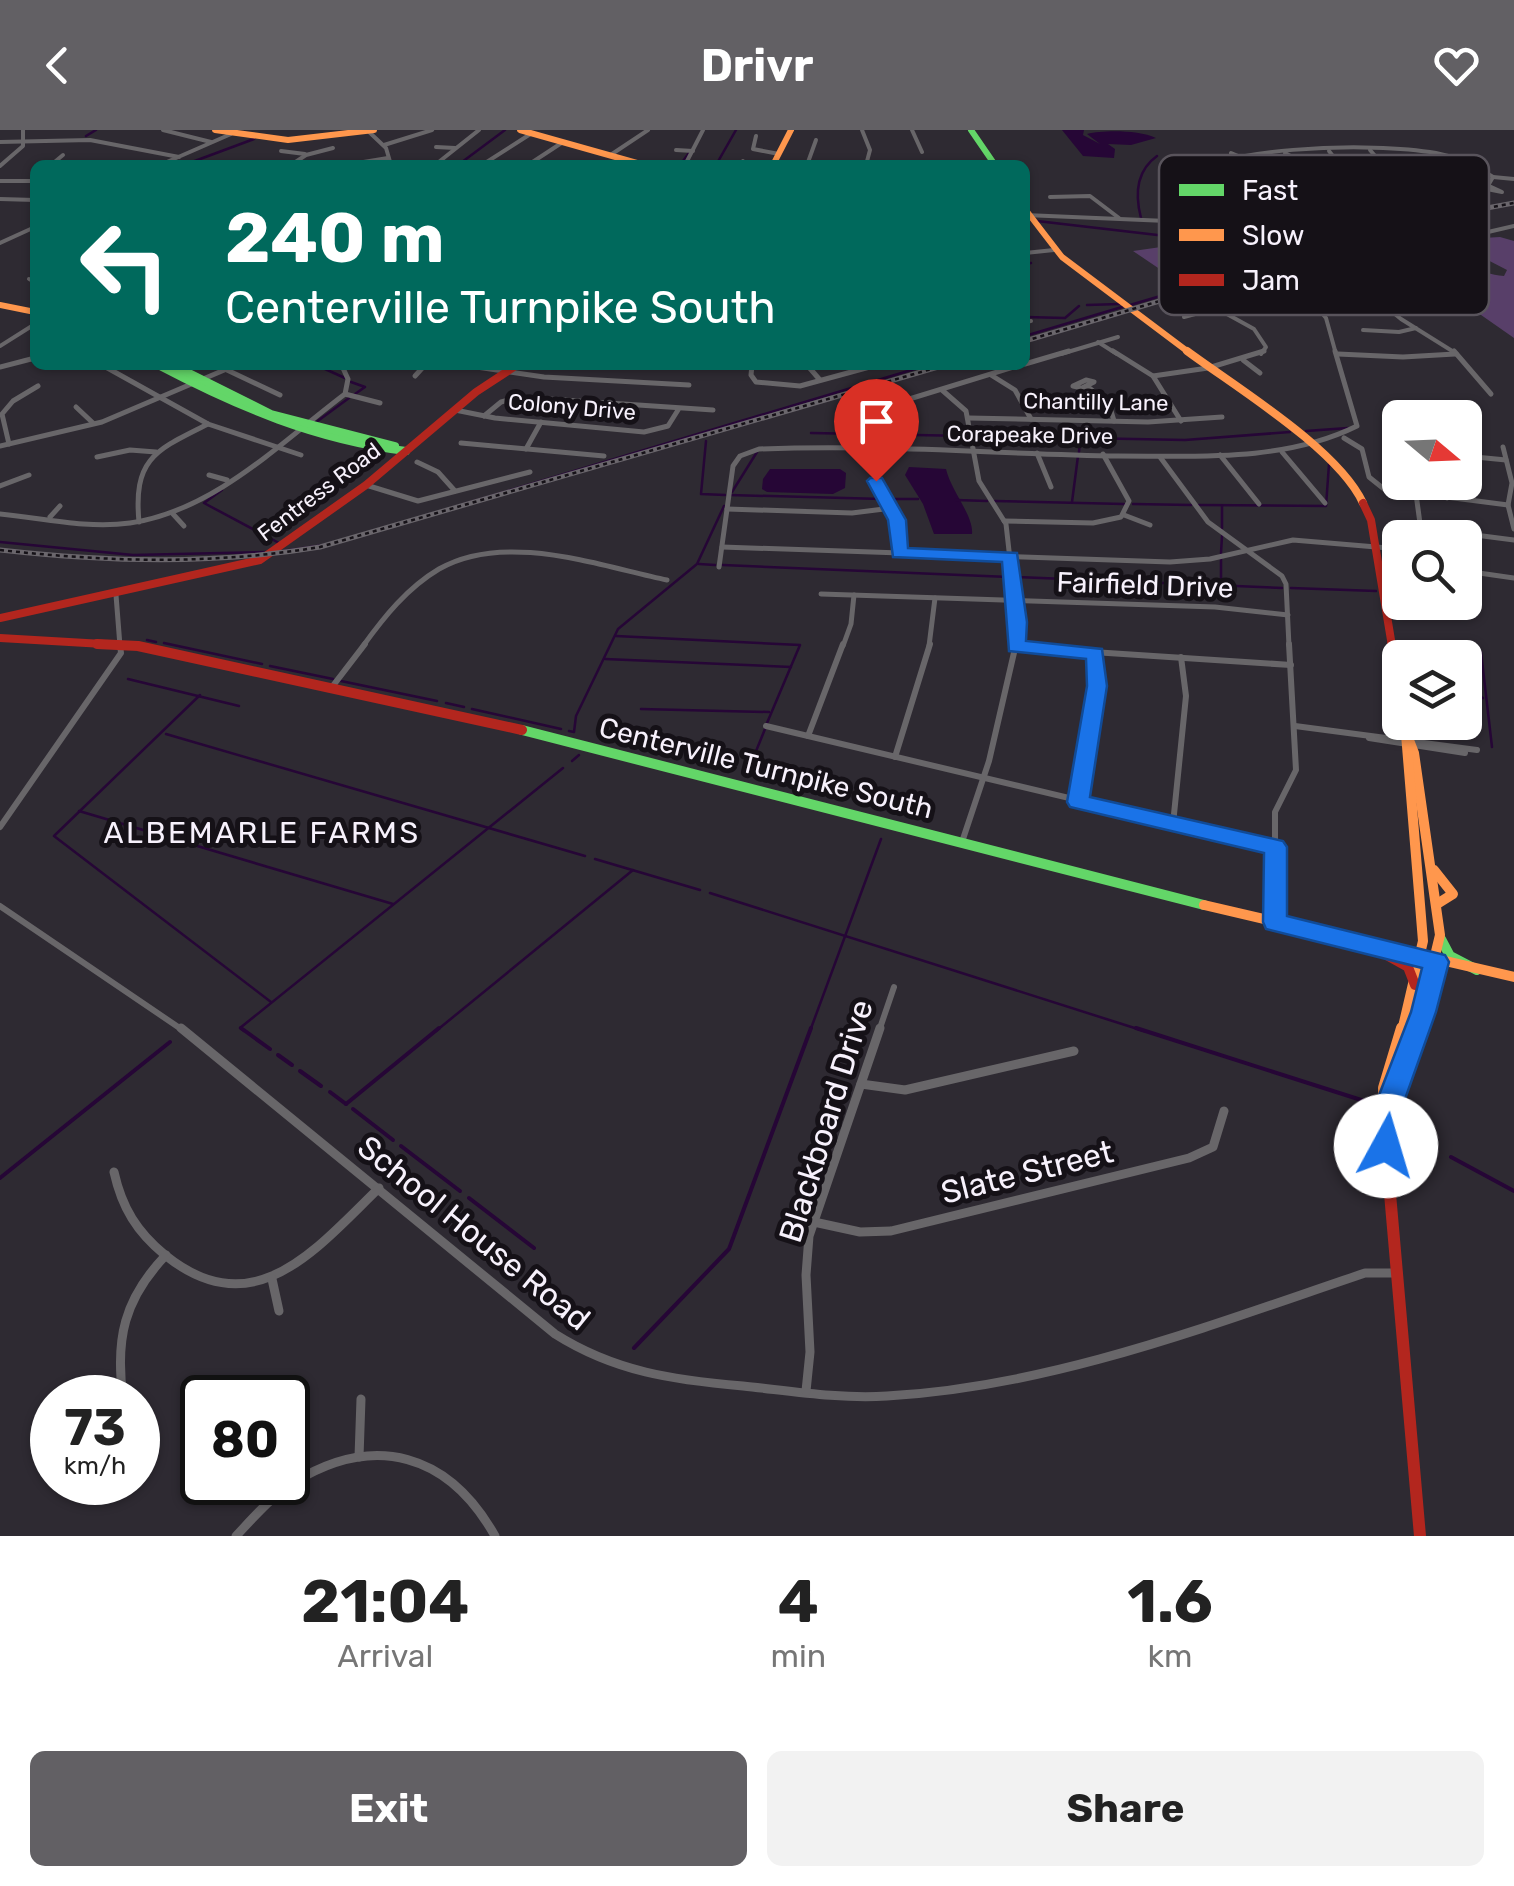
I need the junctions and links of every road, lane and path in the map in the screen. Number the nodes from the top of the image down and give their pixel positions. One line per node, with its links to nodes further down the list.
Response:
1 (22, 130): 17 (street)
2 (163, 130): 20 (street)
3 (215, 130): 15 (main road)
4 (369, 130): 15 (main road); 22 (street)
5 (432, 130): 22 (street)
6 (479, 130): 25 (street)
7 (520, 130): 14 (main road)
8 (648, 130): 43 (street)
9 (703, 130): 30 (street)
10 (791, 130): 35 (main road)
11 (862, 130): 57 (street)
12 (912, 130): 31 (street)
13 (971, 130): 58 (main road)
14 (532, 133): 21 (main road); 51 (street)
15 (232, 134): 20 (street)
16 (756, 136): 35 (street)
17 (24, 138): 19 (street); 44 (street); 59 (street)
18 (816, 140): 56 (street)
19 (0, 142)
20 (212, 142): 44 (street)
21 (564, 142): 43 (main road); 52 (street)
22 (384, 145): 45 (street)
23 (436, 147): 25 (street)
24 (333, 148): 34 (street)
25 (456, 148): 50 (street)
26 (1369, 149): 28 (street); 40 (street); 41 (street)
27 (676, 150): 30 (street)
28 (1328, 150): 32 (street); 39 (street)
29 (282, 151): 34 (street)
30 (694, 151): 54 (street)
31 (922, 152)
32 (1284, 152): 37 (street); 38 (street)
33 (1231, 153): 36 (street)
34 (306, 154): 48 (street)
35 (779, 154): 55 (main road)
36 (1234, 155)
37 (1256, 155)
38 (1289, 155)
39 (1332, 155)
40 (1374, 155)
41 (1457, 155)
42 (63, 156): 46 (street)
43 (608, 156): 53 (main road)
44 (179, 157): 47 (street)
45 (388, 158): 49 (street)
46 (58, 160)
47 (172, 160)
48 (298, 160)
49 (376, 160)
50 (440, 160)
51 (490, 160)
52 (536, 160)
53 (623, 160)
54 (688, 160)
55 (776, 160)
56 (810, 160)
57 (867, 160)
58 (992, 160)
59 (0, 166)
60 (1489, 175): 61 (street)
61 (1492, 178): 62 (street); 65 (street)
62 (1514, 179)
63 (0, 180): 64 (street)
64 (30, 180)
65 (1489, 186)
66 (1050, 196): 71 (street)
67 (0, 200): 68 (street)
68 (30, 200)
69 (1030, 213): 71 (street)
70 (1030, 218): 77 (main road)
71 (1120, 219): 72 (street)
72 (1159, 221)
73 (1514, 226): 75 (street)
74 (30, 228): 76 (street)
75 (1489, 232)
76 (0, 243)
77 (1054, 250): 78 (street); 98 (main road)
78 (1030, 252)
79 (0, 308): 84 (main road)
80 (1191, 315): 85 (street)
81 (1229, 315): 95 (street)
82 (1324, 315): 92 (street)
83 (1397, 315): 87 (street)
84 (30, 317)
85 (1184, 317)
86 (30, 322): 91 (street)
87 (1416, 328): 88 (street); 93 (street)
88 (1363, 330)
89 (1118, 337): 90 (street)
90 (1098, 342): 96 (street); 116 (street)
91 (0, 346)
92 (1337, 354): 93 (street); 145 (street)
93 (1457, 354): 125 (street)
94 (30, 359): 97 (street)
95 (1243, 360): 98 (street); 112 (street)
96 (1030, 362)
97 (0, 368)
98 (1208, 368): 116 (street); 150 (main road)
99 (111, 370): 126 (street)
100 (169, 370): 118 (main road)
101 (180, 370): 118 (main road)
102 (224, 370): 118 (street)
103 (228, 370): 123 (street)
104 (344, 370): 124 (street)
105 (420, 370): 115 (street)
106 (486, 370): 113 (street)
107 (510, 370): 113 (main road, Fentress Road)
108 (752, 370): 117 (street)
109 (812, 370): 117 (street)
110 (860, 370): 117 (street)
111 (1003, 370): 114 (street)
112 (1260, 373)
113 (503, 374): 119 (street); 131 (main road, Fentress Road)
114 (990, 374): 122 (street); 138 (street)
115 (416, 376)
116 (1152, 376): 140 (street)
117 (822, 381)
118 (196, 382): 126 (street); 144 (main road)
119 (689, 385)
120 (38, 386): 147 (street)
121 (1088, 387): 139 (street)
122 (942, 390): 128 (street); 137 (street)
123 (280, 394)
124 (345, 394): 127 (street); 144 (street)
125 (1491, 394)
126 (160, 398): 142 (street); 143 (street)
127 (380, 404)
128 (892, 405): 130 (street); 134 (street)
129 (76, 407): 142 (street)
130 (880, 408)
131 (455, 410): 135 (street, Colony Drive); 154 (main road, Fentress Road)
132 (678, 410): 133 (street); 135 (street); 141 (street, Colony Drive)
133 (713, 410)
134 (906, 415)
135 (484, 416): 141 (street, Colony Drive)
136 (1222, 417): 140 (street, Chantilly Lane)
137 (970, 418): 138 (street, Chantilly Lane); 157 (street)
138 (1031, 419): 139 (street, Chantilly Lane)
139 (1114, 421): 140 (street, Chantilly Lane)
140 (1181, 421)
141 (540, 422): 152 (street)
142 (94, 424): 147 (street)
143 (208, 424): 149 (street); 156 (street)
144 (300, 427): 149 (street); 154 (main road)
145 (1344, 438): 150 (street, Corapeake Drive); 175 (street)
146 (462, 443): 152 (street)
147 (9, 444): 148 (street)
148 (0, 446)
149 (272, 448): 159 (street); 171 (street)
150 (1315, 448): 155 (street, Corapeake Drive); 195 (main road)
151 (1504, 448): 166 (street)
152 (526, 449): 162 (street)
153 (873, 450): 157 (street, Corapeake Drive); 182 (street); 183 (street, Corapeake Drive)
154 (406, 451): 172 (main road, Fentress Road)
155 (1282, 451): 161 (street, Corapeake Drive); 178 (street)
156 (157, 452): 164 (street); 189 (street)
157 (974, 452): 158 (street, Corapeake Drive); 188 (street)
158 (1037, 453): 160 (street, Corapeake Drive); 174 (street)
159 (300, 454)
160 (1104, 454): 163 (street, Corapeake Drive); 186 (street)
161 (1219, 454): 163 (street, Corapeake Drive); 179 (street)
162 (604, 456)
163 (1160, 456): 198 (street)
164 (96, 458)
165 (1482, 458): 166 (street)
166 (1506, 460): 180 (street)
167 (417, 462): 176 (street)
168 (530, 472): 176 (street)
169 (209, 474): 171 (street)
170 (29, 475): 173 (street)
171 (228, 480): 185 (street)
172 (366, 485): 176 (street); 205 (main road, Fentress Road)
173 (0, 486)
174 (1051, 486)
175 (1382, 487)
176 (455, 491)
177 (1464, 500): 180 (street)
178 (1326, 503)
179 (1259, 504)
180 (1508, 505): 192 (street)
181 (60, 506): 187 (street)
182 (892, 508): 183 (street); 199 (street)
183 (727, 509): 197 (street, Corapeake Drive)
184 (0, 514): 187 (street)
185 (173, 514): 189 (street); 191 (street)
186 (1124, 515): 188 (street); 190 (street)
187 (49, 518): 189 (street)
188 (1004, 521): 200 (street)
189 (140, 522)
190 (1150, 525)
191 (184, 526)
192 (1514, 529)
193 (1482, 536): 194 (street)
194 (1514, 540)
195 (1376, 546): 196 (street); 198 (street); 214 (main road)
196 (1382, 547)
197 (722, 548): 199 (street); 201 (street, Corapeake Drive)
198 (1245, 550): 200 (street); 210 (street)
199 (899, 554): 200 (street)
200 (1010, 557): 209 (street)
201 (719, 566)
202 (1482, 573): 203 (street)
203 (1514, 578)
204 (667, 580): 221 (street)
205 (116, 594): 211 (main road, Fentress Road); 212 (street)
206 (820, 594): 207 (street, Fairfield Drive)
207 (854, 595): 208 (street, Fairfield Drive); 224 (street)
208 (935, 598): 209 (street, Fairfield Drive); 227 (street)
209 (1016, 600): 210 (street, Fairfield Drive); 217 (street)
210 (1288, 615): 220 (street)
211 (0, 618)
212 (120, 631): 215 (main road); 216 (street)
213 (0, 638): 215 (main road, Centerville Turnpike South)
214 (1391, 640)
215 (102, 642): 216 (main road, Centerville Turnpike South)
216 (122, 644): 221 (main road, Centerville Turnpike South); 231 (street)
217 (1016, 646): 218 (street); 228 (street)
218 (1095, 654): 219 (street); 229 (street)
219 (1181, 657): 220 (street); 230 (street)
220 (1291, 665): 223 (street)
221 (331, 688): 232 (main road, Centerville Turnpike South)
222 (766, 726): 224 (street)
223 (1294, 726): 225 (street); 233 (street)
224 (808, 736): 227 (street)
225 (1408, 741): 226 (street); 234 (main road); 235 (main road)
226 (1477, 752)
227 (895, 757): 228 (street)
228 (984, 778): 229 (street); 232 (street)
229 (1078, 802): 230 (street)
230 (1174, 825): 233 (street)
231 (0, 827)
232 (962, 842): 238 (main road, Centerville Turnpike South)
233 (1275, 847): 238 (street)
234 (1415, 858): 235 (main road); 241 (main road)
235 (1431, 864): 236 (main road); 236 (main road)
236 (1437, 904): 239 (main road)
237 (0, 906): 252 (street, School House Road)
238 (1275, 922): 240 (main road, Centerville Turnpike South)
239 (1440, 935): 242 (main road); 243 (main road)
240 (1372, 947): 241 (main road, Centerville Turnpike South); 246 (main road)
241 (1421, 959): 242 (main road, Centerville Turnpike South); 246 (main road)
242 (1436, 962): 243 (main road, Centerville Turnpike South); 250 (main road)
243 (1477, 970): 244 (main road, Centerville Turnpike South)
244 (1514, 976)
245 (894, 986): 248 (street, Blackboard Drive)
246 (1416, 988): 250 (main road)
247 (1074, 1051): 248 (street)
248 (861, 1084): 253 (street, Blackboard Drive)
249 (1224, 1111): 253 (street, Slate Street)
250 (1385, 1116): 255 (main road)
251 (114, 1172): 254 (street)
252 (379, 1188): 256 (street); 259 (street, School House Road)
253 (814, 1222): 259 (street, Blackboard Drive)
254 (166, 1255): 256 (street); 258 (street)
255 (1396, 1273): 259 (street, School House Road); 264 (main road)
256 (272, 1279): 257 (street)
257 (279, 1311)
258 (120, 1375)
259 (806, 1391)
260 (361, 1399): 261 (street)
261 (359, 1458): 262 (street); 263 (street)
262 (236, 1536)
263 (495, 1536)
264 (1420, 1536)

